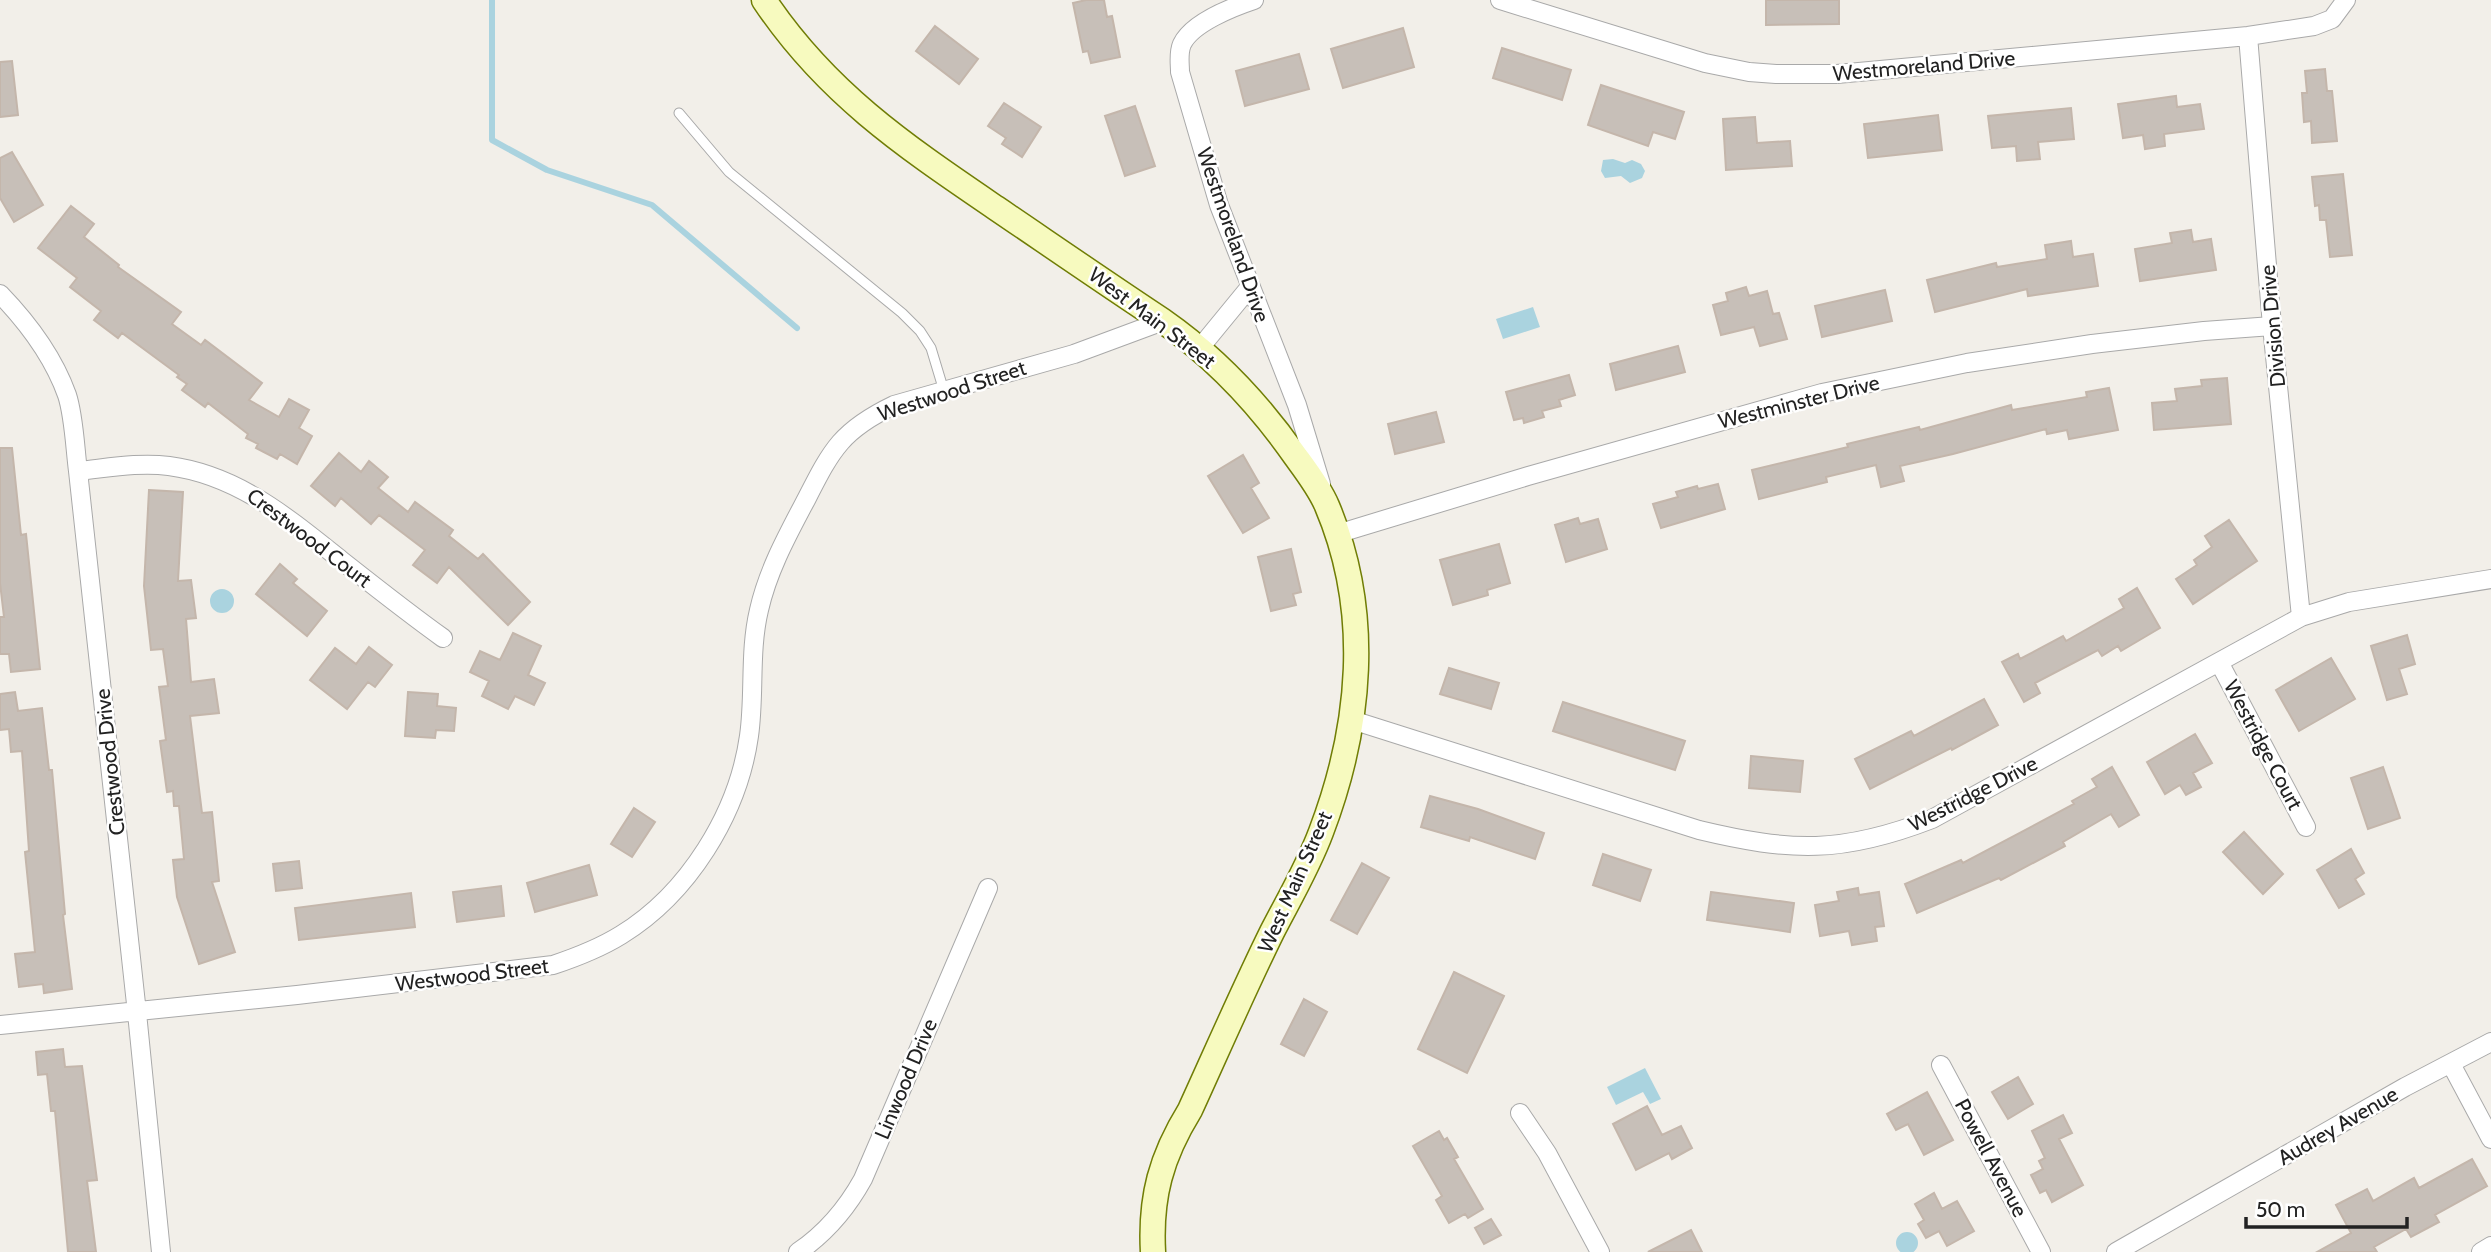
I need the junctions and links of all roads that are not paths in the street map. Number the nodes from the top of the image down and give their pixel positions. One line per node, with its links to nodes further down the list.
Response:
1 (764, 0): 9 (main road, West Main Street)
2 (1254, 0): 7 (street, Westmoreland Drive)
3 (1500, 0): 5 (street, Westmoreland Drive)
4 (2346, 0): 5 (street, Westmoreland Drive)
5 (2248, 36): 10 (street, Division Drive)
6 (679, 113): 12 (lane)
7 (1249, 288): 11 (street); 14 (street, Westmoreland Drive)
8 (0, 294): 13 (street, Crestwood Drive)
9 (1163, 321): 11 (main road, West Main Street); 12 (street, Westwood Street)
10 (2272, 326): 15 (street, Westminster Drive); 17 (street, Division Drive)
11 (1199, 349): 14 (main road, West Main Street)
12 (944, 391): 23 (street, Westwood Street)
13 (78, 471): 18 (street, Crestwood Court); 23 (street, Crestwood Drive)
14 (1326, 504): 15 (main road, West Main Street)
15 (1337, 534): 20 (main road, West Main Street)
16 (2491, 579): 17 (street, Westridge Drive)
17 (2301, 617): 19 (street, Westridge Drive)
18 (443, 638)
19 (2219, 662): 20 (street, Westridge Drive); 21 (street, Westridge Court)
20 (1352, 720): 33 (main road, West Main Street)
21 (2306, 827)
22 (988, 888): 32 (street, Linwood Drive)
23 (137, 1013): 24 (street, Westwood Street); 31 (street, Crestwood Drive)
24 (0, 1025)
25 (2491, 1042): 26 (street, Audrey Avenue)
26 (2451, 1064): 29 (street); 36 (street, Audrey Avenue)
27 (1941, 1065): 35 (street, Powell Avenue)
28 (1520, 1113): 34 (street)
29 (2491, 1139)
30 (2491, 1247): 37 (street)
31 (161, 1252)
32 (798, 1252)
33 (1153, 1252)
34 (1600, 1252)
35 (2041, 1252)
36 (2116, 1252)
37 (2481, 1252)

